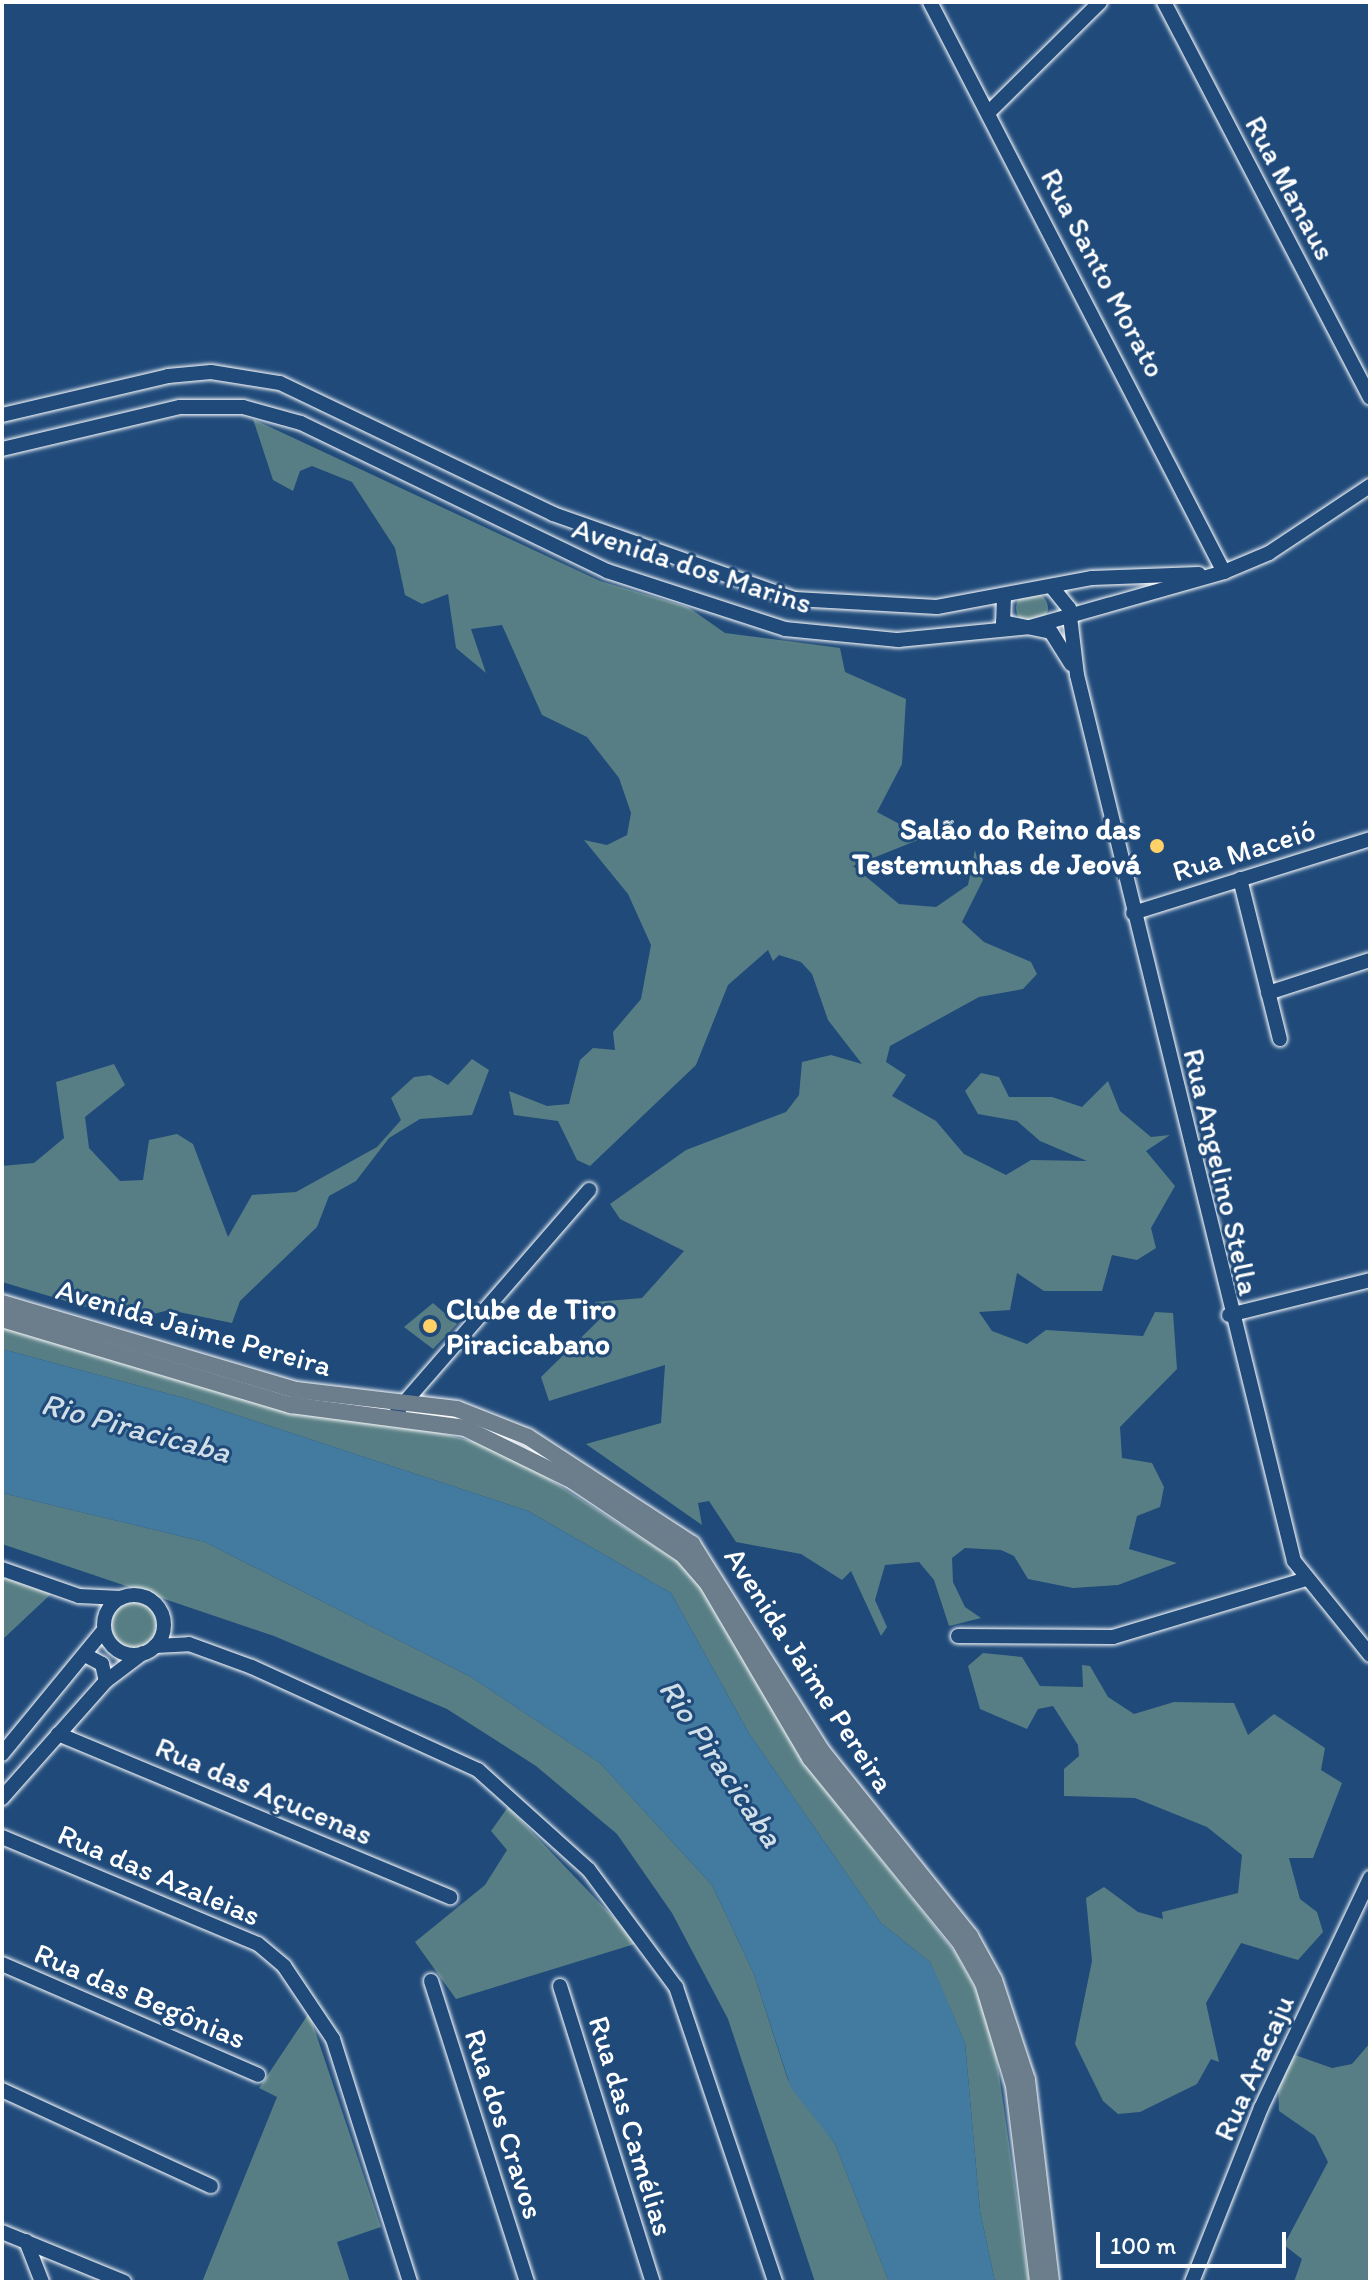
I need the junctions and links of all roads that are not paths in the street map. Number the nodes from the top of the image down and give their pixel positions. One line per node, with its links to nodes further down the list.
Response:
1 (930, 2): 4 (street, Rua Santo Morato)
2 (1100, 2): 4 (street)
3 (1164, 2): 5 (street, Rua Manaus)
4 (989, 112): 9 (street, Rua Santo Morato)
5 (1370, 398)
6 (2, 415): 11 (street, Avenida dos Marins)
7 (2, 449): 13 (street, Avenida dos Marins)
8 (1370, 486): 9 (street)
9 (1224, 572): 10 (street, Avenida dos Marins); 12 (street, Avenida dos Marins)
10 (1051, 586): 11 (street, Avenida dos Marins); 12 (street)
11 (1004, 597): 13 (street)
12 (1069, 614): 13 (street, Avenida dos Marins); 14 (street)
13 (1030, 627): 14 (street)
14 (1077, 675): 17 (street, Rua Angelino Stella)
15 (1370, 839): 16 (street, Rua Maceió)
16 (1240, 879): 17 (street, Rua Maceió); 19 (street)
17 (1133, 913): 24 (street, Rua Angelino Stella)
18 (1370, 960): 19 (street)
19 (1268, 993): 20 (street)
20 (1280, 1039)
21 (589, 1190): 26 (street)
22 (1370, 1280): 24 (street)
23 (2, 1303): 26 (main road, Avenida Jaime Pereira)
24 (1229, 1315): 28 (street, Rua Angelino Stella)
25 (2, 1319): 26 (main road, Avenida Jaime Pereira)
26 (399, 1407): 59 (main road, Avenida Jaime Pereira); 60 (main road, Avenida Jaime Pereira)
27 (2, 1569): 29 (street)
28 (1303, 1580): 33 (street); 36 (street, Rua Angelino Stella)
29 (79, 1596): 30 (street); 32 (street)
30 (121, 1597): 31 (street); 32 (street)
31 (162, 1617): 34 (street); 35 (street)
32 (104, 1629): 35 (street); 37 (street)
33 (958, 1636)
34 (189, 1644): 35 (street); 58 (street)
35 (149, 1649): 38 (street)
36 (1370, 1655)
37 (87, 1656): 38 (street); 40 (street)
38 (106, 1681): 39 (street)
39 (58, 1734): 41 (street); 44 (street, Rua das Açucenas)
40 (2, 1754)
41 (2, 1798)
42 (2, 1837): 55 (street, Rua das Azaleias)
43 (1370, 1878): 61 (street, Rua Aracaju)
44 (450, 1897)
45 (2, 1964): 48 (street, Rua das Begônias)
46 (431, 1981): 56 (street, Rua dos Cravos)
47 (560, 1986): 57 (street, Rua das Camélias)
48 (258, 2075)
49 (2, 2090): 50 (street)
50 (211, 2186)
51 (2, 2232): 52 (street)
52 (26, 2241): 53 (street); 54 (street)
53 (42, 2282)
54 (124, 2282)
55 (410, 2282)
56 (527, 2282)
57 (653, 2282)
58 (775, 2282)
59 (1038, 2282)
60 (1051, 2282)
61 (1192, 2282)

